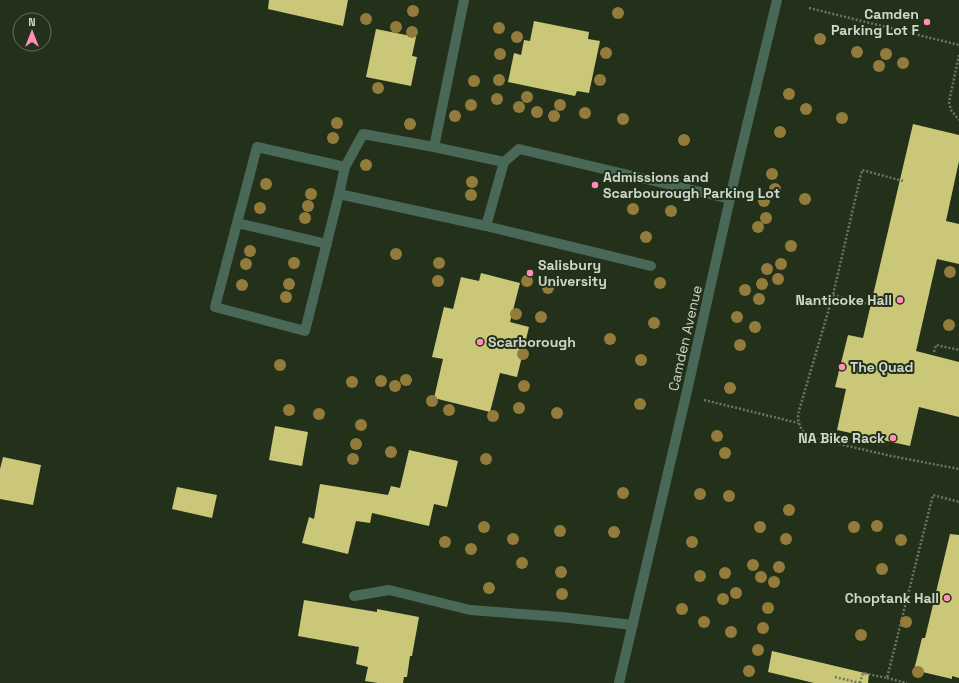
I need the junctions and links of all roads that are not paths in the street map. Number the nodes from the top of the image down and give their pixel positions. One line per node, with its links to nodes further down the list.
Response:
1 (464, 0): 3 (street)
2 (777, 0): 7 (street, Camden Avenue)
3 (434, 147): 4 (street); 5 (street)
4 (504, 162): 7 (street); 9 (street)
5 (345, 167): 6 (street); 8 (street)
6 (339, 194): 9 (street); 10 (street)
7 (730, 199): 13 (street, Camden Avenue)
8 (237, 223): 10 (street); 10 (street)
9 (486, 226): 11 (street)
10 (327, 244)
11 (651, 266)
12 (354, 596): 13 (street)
13 (633, 625): 14 (street, Camden Avenue)
14 (619, 683)

